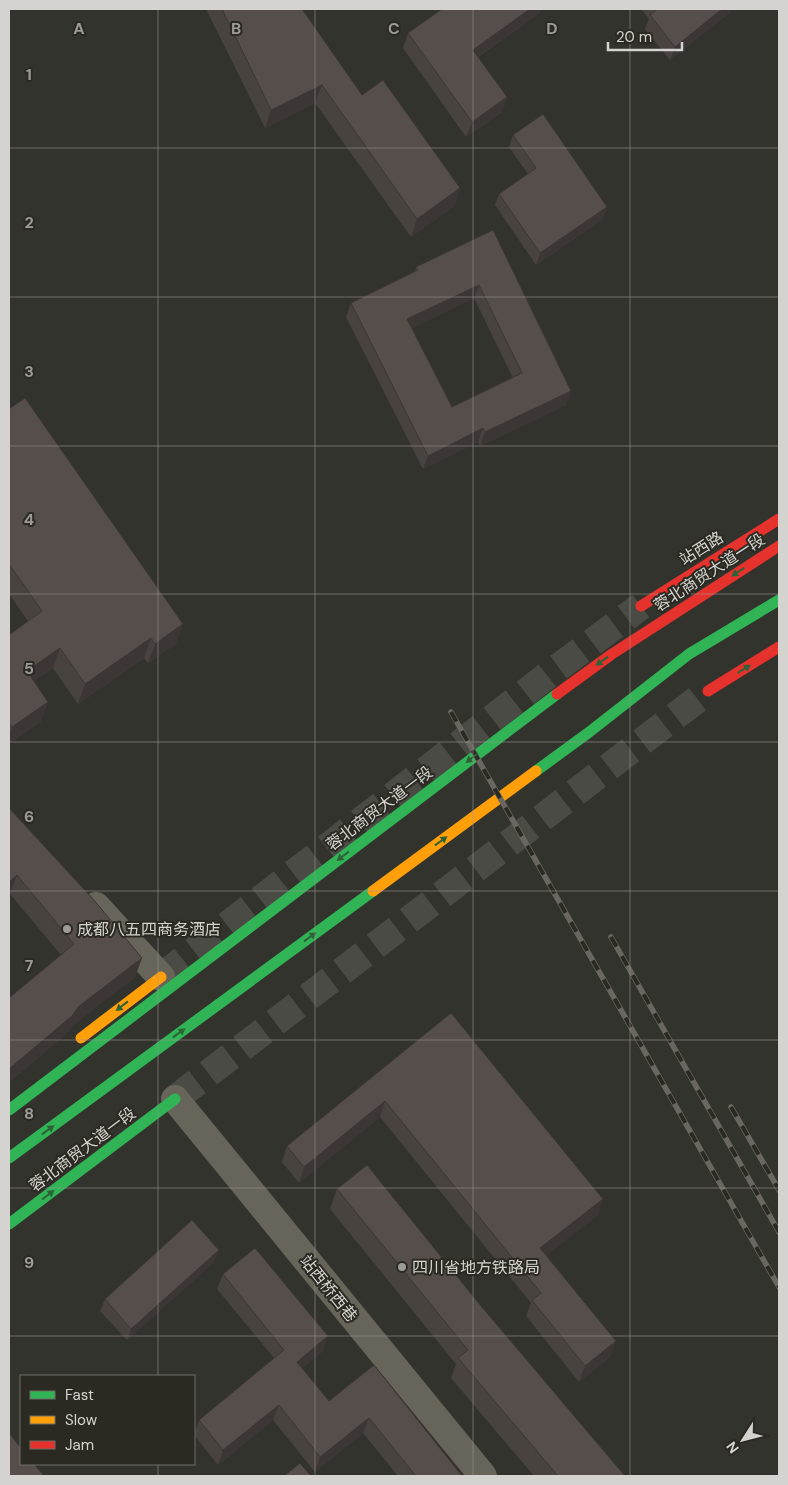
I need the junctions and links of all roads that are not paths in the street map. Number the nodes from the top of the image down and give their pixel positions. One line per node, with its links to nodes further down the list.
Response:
1 (779, 519): 4 (main road, 站西路)
2 (779, 546): 11 (main road, 蓉北商贸大道一段, one-way to 11)
3 (779, 600): 12 (main road, one-way to 3)
4 (641, 606)
5 (779, 647): 6 (main road, one-way to 5)
6 (708, 691)
7 (82, 890): 8 (street)
8 (161, 977): 9 (main road, one-way to 9)
9 (70, 1047)
10 (174, 1099): 13 (main road, 蓉北商贸大道一段, one-way to 10); 14 (street, 站西桥西巷)
11 (9, 1110)
12 (9, 1158)
13 (9, 1224)
14 (483, 1476)

